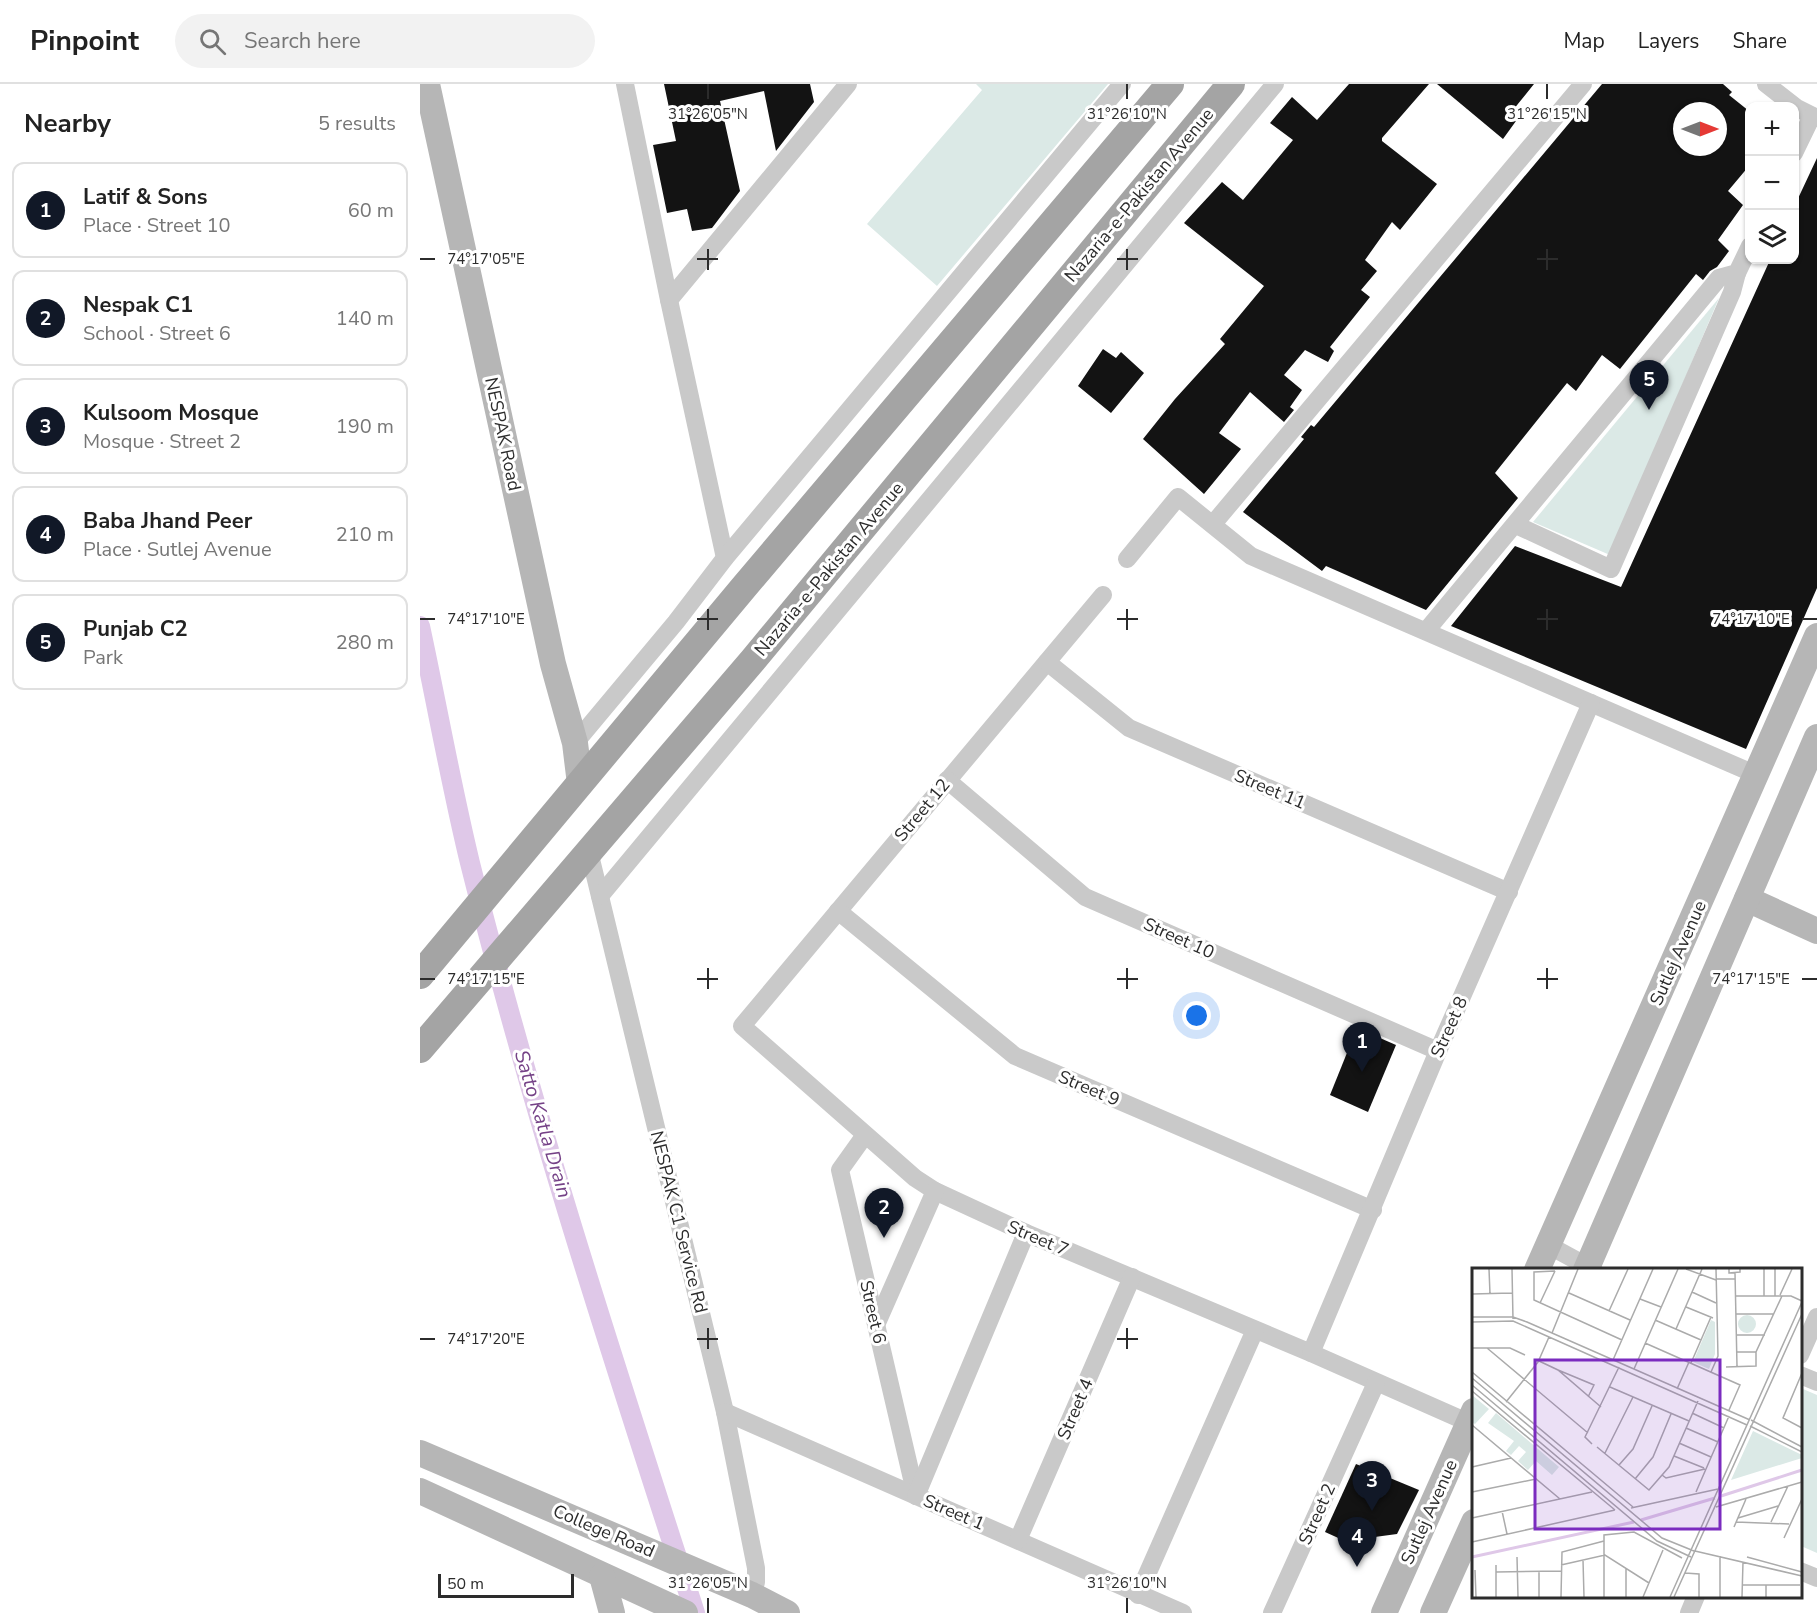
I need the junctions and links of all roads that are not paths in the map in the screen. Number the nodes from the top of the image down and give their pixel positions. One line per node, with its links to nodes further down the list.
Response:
1 (427, 84): 25 (street, NESPAK Road)
2 (625, 84): 14 (street)
3 (1122, 84): 17 (street)
4 (1170, 84): 28 (main road)
5 (1232, 84): 29 (main road, Nazaria-e-Pakistan Avenue)
6 (1275, 84): 31 (street)
7 (1584, 84): 15 (street)
8 (1766, 84): 10 (street)
9 (840, 88): 14 (street)
10 (1815, 117): 11 (street)
11 (1799, 144)
12 (1745, 255): 13 (street)
13 (1737, 273): 16 (street); 16 (street)
14 (669, 300): 17 (street)
15 (1213, 524): 18 (street); 20 (street)
16 (1516, 525): 20 (street)
17 (725, 558): 25 (street)
18 (1127, 559)
19 (1103, 595): 22 (street, Street 12)
20 (1426, 631): 23 (street)
21 (1817, 636): 26 (street, Sutlej Avenue)
22 (1047, 662): 27 (street, Street 12); 30 (street, Street 11)
23 (1591, 703): 26 (street); 30 (street, Street 8)
24 (1817, 736): 32 (street)
25 (575, 743): 28 (street, NESPAK Road)
26 (1757, 775): 43 (street, Sutlej Avenue)
27 (947, 780): 33 (street, Street 12); 38 (street, Street 10)
28 (580, 784): 35 (main road)
29 (589, 851): 31 (street, NESPAK C1 Service Rd); 37 (main road, Nazaria-e-Pakistan Avenue)
30 (1509, 892): 38 (street, Street 8)
31 (600, 896): 55 (street, NESPAK C1 Service Rd)
32 (1747, 899): 34 (street); 45 (street)
33 (838, 911): 36 (street, Street 12); 41 (street, Street 9)
34 (1817, 931)
35 (420, 975)
36 (741, 1026): 39 (street, Street 7)
37 (420, 1049)
38 (1438, 1051): 41 (street, Street 8)
39 (865, 1135): 40 (street, Street 7); 48 (street, Street 6)
40 (935, 1191): 42 (street, Street 7); 48 (street)
41 (1372, 1210): 51 (street, Street 8)
42 (1026, 1233): 46 (street, Street 7); 59 (street)
43 (1548, 1245): 44 (street, Sutlej Avenue); 45 (street)
44 (1537, 1268)
45 (1589, 1268)
46 (1132, 1277): 49 (street, Street 7); 61 (street, Street 4)
47 (1817, 1317): 50 (street)
48 (876, 1325): 59 (street, Street 6)
49 (1255, 1330): 51 (street, Street 7); 66 (street)
50 (1802, 1351)
51 (1311, 1353): 54 (street, Street 7)
52 (1802, 1376): 53 (street)
53 (1817, 1382)
54 (1376, 1383): 56 (street, Street 7); 72 (street, Street 2)
55 (726, 1412): 59 (street, Street 1); 65 (street, NESPAK C1 Service Rd)
56 (1472, 1420): 73 (street, Sutlej Avenue)
57 (420, 1453): 65 (street, College Road)
58 (420, 1491): 64 (street)
59 (916, 1496): 61 (street, Street 1)
60 (1472, 1524): 74 (street)
61 (1018, 1540): 66 (street, Street 1)
62 (1802, 1572): 63 (street)
63 (1817, 1578)
64 (610, 1580): 68 (street); 69 (street)
65 (754, 1588): 70 (street, College Road)
66 (1138, 1594): 71 (street, Street 1)
67 (1695, 1598): 75 (street)
68 (612, 1613)
69 (685, 1613)
70 (787, 1613)
71 (1183, 1613)
72 (1272, 1613)
73 (1383, 1613)
74 (1433, 1613)
75 (1689, 1613)

